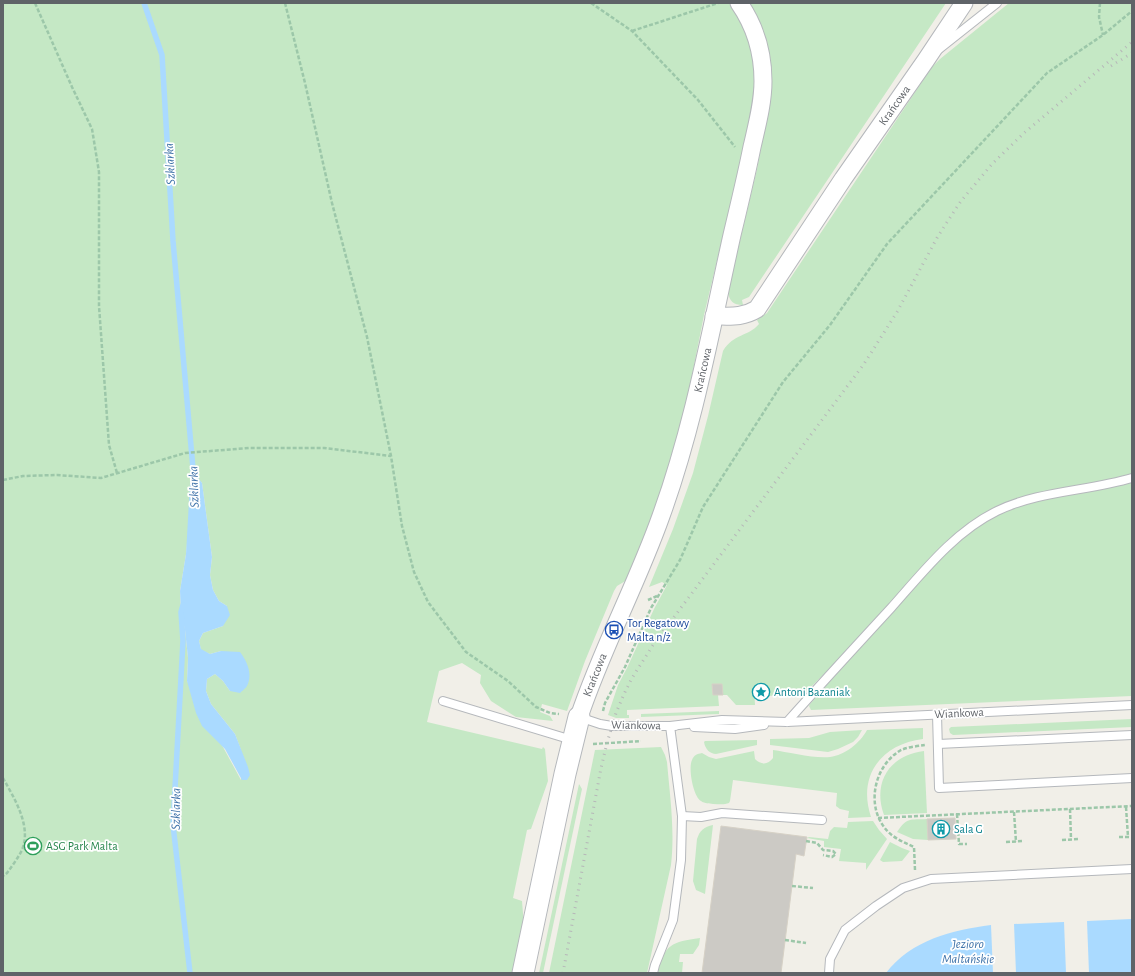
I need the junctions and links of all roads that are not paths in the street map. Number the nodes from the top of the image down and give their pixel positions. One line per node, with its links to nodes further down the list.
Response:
1 (739, 3): 5 (street, Krańcowa)
2 (964, 3): 4 (street, Krańcowa)
3 (997, 3): 4 (lane)
4 (926, 60): 5 (street, Krańcowa)
5 (714, 316): 10 (street, Krańcowa)
6 (1132, 478): 11 (lane)
7 (443, 702): 14 (lane)
8 (1132, 705): 9 (lane, Wiankowa)
9 (937, 714): 11 (lane, Wiankowa); 15 (lane)
10 (579, 717): 12 (lane, Wiankowa); 14 (street, Krańcowa)
11 (787, 722): 12 (lane, Wiankowa)
12 (670, 726): 17 (lane)
13 (1132, 735): 15 (lane)
14 (573, 741): 20 (street, Krańcowa)
15 (938, 744): 16 (lane)
16 (1132, 778)
17 (682, 816): 18 (lane); 21 (lane)
18 (822, 820)
19 (1132, 869): 22 (lane)
20 (523, 973)
21 (653, 973)
22 (829, 973)

